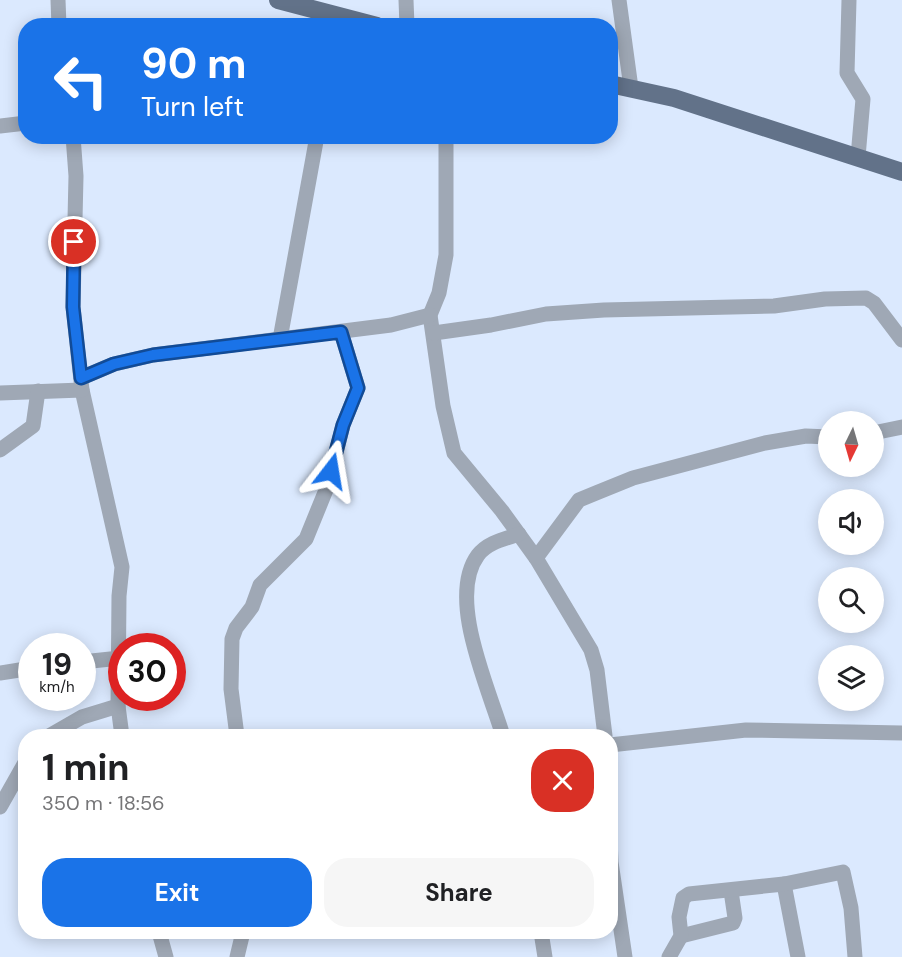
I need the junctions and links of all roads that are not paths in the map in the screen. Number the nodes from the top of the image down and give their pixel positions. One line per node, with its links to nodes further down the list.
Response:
1 (58, 0): 6 (street)
2 (278, 0): 7 (main road)
3 (406, 0): 8 (street)
4 (619, 0): 10 (street)
5 (849, 0): 16 (street)
6 (59, 18)
7 (334, 18)
8 (407, 18)
9 (618, 86): 10 (main road)
10 (631, 88): 16 (main road)
11 (18, 124): 12 (street)
12 (0, 126)
13 (73, 144): 23 (street)
14 (316, 144): 21 (street)
15 (446, 144): 18 (street)
16 (858, 158): 17 (main road)
17 (902, 172)
18 (430, 315): 19 (street); 20 (street)
19 (341, 332): 21 (street); 39 (street)
20 (434, 333): 22 (street); 30 (street)
21 (280, 339): 23 (street)
22 (902, 340)
23 (82, 384): 24 (street); 32 (street)
24 (38, 391): 25 (street); 29 (street)
25 (0, 393)
26 (902, 427): 27 (street)
27 (884, 431)
28 (818, 437): 31 (street)
29 (0, 450)
30 (519, 534): 31 (street); 40 (street)
31 (536, 558): 41 (street)
32 (120, 633)
33 (18, 670): 34 (street)
34 (0, 673)
35 (108, 709): 37 (street)
36 (119, 711): 38 (street)
37 (61, 729)
38 (121, 729)
39 (236, 729)
40 (501, 729)
41 (604, 729)
42 (902, 733): 43 (street)
43 (618, 744)
44 (18, 775): 45 (street)
45 (0, 807)
46 (784, 884): 47 (street); 60 (street); 61 (street)
47 (731, 891): 49 (street); 49 (street)
48 (618, 907): 53 (street)
49 (681, 936): 59 (street)
50 (161, 939): 54 (street)
51 (241, 939): 55 (street)
52 (543, 939): 56 (street)
53 (623, 939): 57 (street); 58 (street)
54 (166, 957)
55 (237, 957)
56 (545, 957)
57 (625, 957)
58 (638, 957)
59 (669, 957)
60 (798, 957)
61 (855, 957)

